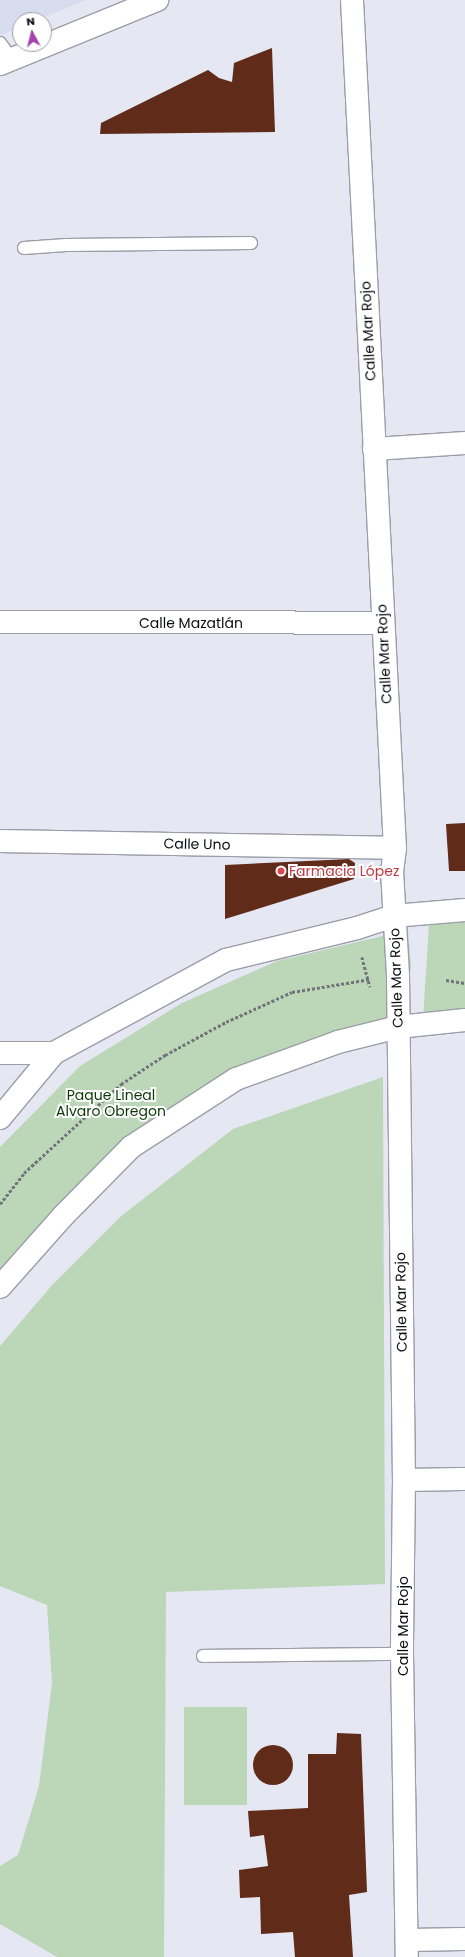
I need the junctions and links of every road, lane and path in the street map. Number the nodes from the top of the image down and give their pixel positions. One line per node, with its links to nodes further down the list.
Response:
1 (157, 0): 3 (street)
2 (352, 0): 7 (street, Calle Mar Rojo)
3 (4, 56)
4 (251, 243): 5 (lane)
5 (24, 248)
6 (465, 443): 7 (street)
7 (374, 449): 9 (street, Calle Mar Rojo)
8 (0, 622): 9 (street, Calle Mazatlán)
9 (382, 623): 11 (street, Calle Mar Rojo)
10 (0, 841): 11 (street, Calle Uno)
11 (395, 848): 13 (street, Calle Mar Rojo)
12 (465, 910): 13 (street)
13 (394, 916): 21 (street, Calle Mar Rojo); 23 (street)
14 (362, 957): 16 (path)
15 (375, 979): 16 (path)
16 (368, 980): 19 (path); 25 (path)
17 (446, 980): 18 (path)
18 (465, 983)
19 (370, 987)
20 (465, 1020): 21 (street)
21 (398, 1027): 26 (street); 28 (street, Calle Mar Rojo)
22 (0, 1053): 23 (street)
23 (54, 1053): 24 (street)
24 (0, 1118)
25 (0, 1204)
26 (0, 1287)
27 (465, 1479): 28 (street)
28 (404, 1480): 29 (street, Calle Mar Rojo)
29 (402, 1654): 30 (lane); 32 (street, Calle Mar Rojo)
30 (203, 1656)
31 (465, 1939): 32 (street)
32 (407, 1948)

